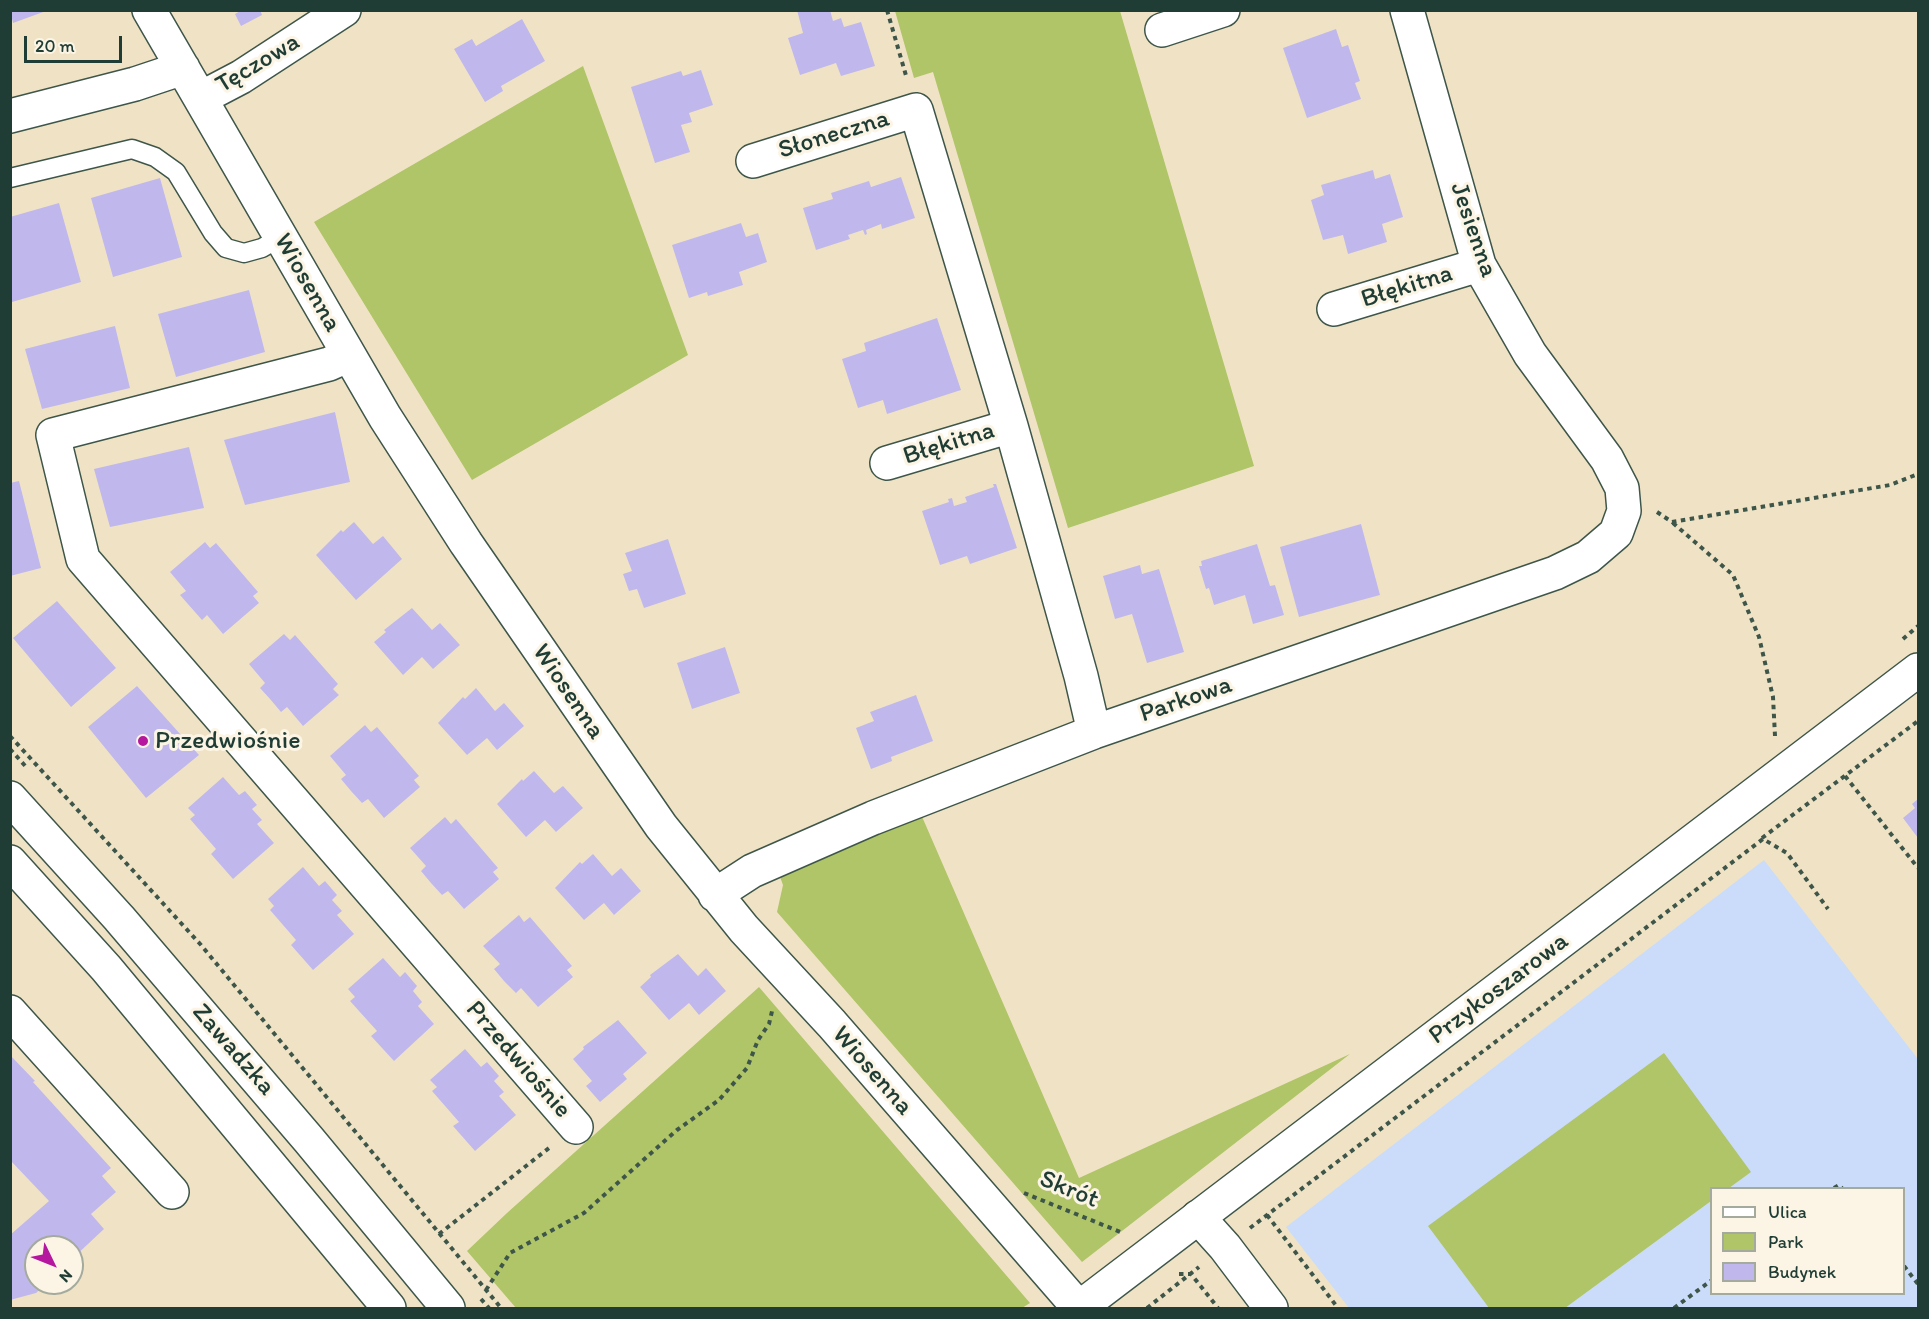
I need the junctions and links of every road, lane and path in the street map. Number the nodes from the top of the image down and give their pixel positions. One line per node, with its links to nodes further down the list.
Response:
1 (149, 10): 7 (street, Wiosenna)
2 (344, 10): 8 (street, Tęczowa)
3 (887, 10): 9 (path)
4 (1223, 10): 6 (street)
5 (1407, 10): 14 (street, Jesienna)
6 (1162, 30)
7 (183, 68): 8 (street, Wiosenna); 10 (street)
8 (201, 98): 13 (street, Wiosenna)
9 (915, 110): 11 (street, Słoneczna); 17 (street)
10 (10, 116)
11 (753, 161)
12 (10, 178): 13 (lane)
13 (280, 237): 16 (street, Wiosenna)
14 (1479, 265): 15 (street, Błękitna); 20 (street, Jesienna)
15 (1334, 309)
16 (349, 355): 30 (street, Wiosenna); 34 (street, Przedwiośnie)
17 (1011, 426): 18 (street, Błękitna); 23 (street)
18 (887, 463)
19 (1918, 474): 21 (path)
20 (1622, 488): 21 (path); 23 (street, Parkowa)
21 (1672, 522): 26 (path)
22 (1918, 670): 26 (street, Przykoszarowa)
23 (1094, 732): 30 (street, Parkowa)
24 (10, 736): 39 (path)
25 (1845, 776): 29 (path)
26 (1778, 778): 38 (street, Przykoszarowa)
27 (10, 798): 47 (street, Zawadzka)
28 (10, 862): 46 (street, Zawadzka)
29 (1918, 868)
30 (715, 895): 49 (street, Wiosenna)
31 (1828, 909): 37 (path)
32 (776, 1003): 45 (path)
33 (10, 1012): 36 (street)
34 (576, 1127): 39 (path)
35 (1015, 1190): 40 (path, Skrót)
36 (172, 1192)
37 (1268, 1215): 41 (path); 52 (path)
38 (1198, 1217): 41 (street); 49 (street, Przykoszarowa)
39 (439, 1234): 45 (path)
40 (1129, 1235)
41 (1225, 1247): 50 (path); 51 (street)
42 (1905, 1267): 44 (path)
43 (1710, 1281): 53 (path)
44 (1918, 1284)
45 (486, 1290): 48 (path)
46 (389, 1308)
47 (448, 1308)
48 (501, 1308)
49 (1079, 1308)
50 (1147, 1308)
51 (1271, 1308)
52 (1338, 1308)
53 (1674, 1308)

